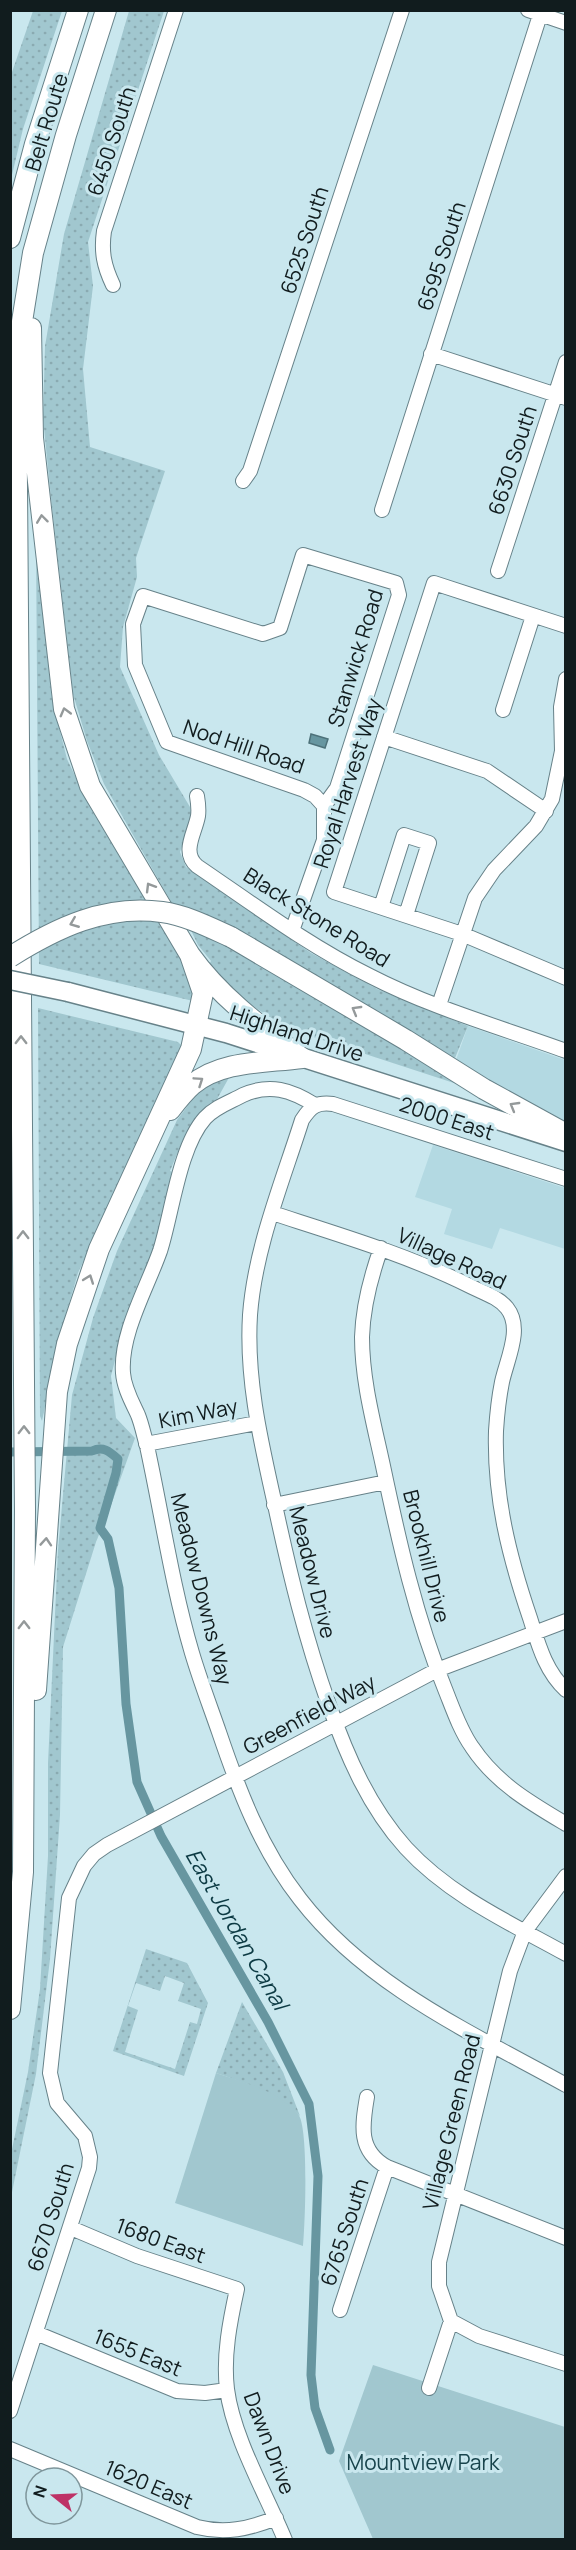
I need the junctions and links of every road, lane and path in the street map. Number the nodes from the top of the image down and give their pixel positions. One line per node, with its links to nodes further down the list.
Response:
1 (78, 10): 7 (highway, Belt Route)
2 (106, 10): 8 (highway, Belt Route)
3 (176, 10): 9 (street, 6450 South)
4 (402, 10): 13 (street, 6525 South)
5 (534, 13): 6 (street); 10 (street, 6595 South)
6 (566, 23)
7 (10, 238)
8 (33, 253): 29 (highway, one-way to 8); 56 (highway, Belt Route, one-way to 8)
9 (112, 285)
10 (431, 354): 12 (street); 14 (street, 6595 South)
11 (566, 362): 12 (street, 6630 South)
12 (560, 396): 15 (street, 6630 South)
13 (243, 481)
14 (382, 510)
15 (498, 571)
16 (143, 596): 23 (street, Nod Hill Road); 23 (street, Stanwick Road)
17 (533, 616): 18 (street, Royal Harvest Way); 20 (street); 21 (street, Royal Harvest Way)
18 (566, 626)
19 (565, 687): 24 (street)
20 (502, 710)
21 (384, 737): 24 (street); 25 (street, Royal Harvest Way)
22 (197, 796): 27 (street, Black Stone Road)
23 (324, 806): 27 (street)
24 (546, 811): 28 (street)
25 (381, 907): 26 (street, Royal Harvest Way); 26 (street)
26 (406, 915): 28 (street, Royal Harvest Way)
27 (292, 931): 33 (street, Black Stone Road)
28 (462, 934): 31 (street, Royal Harvest Way); 33 (street)
29 (190, 955): 34 (highway); 36 (highway)
30 (10, 957): 39 (highway, one-way to 30, bridge)
31 (566, 978)
32 (10, 980): 34 (main road, Highland Drive, bridge)
33 (439, 1005): 35 (street, Black Stone Road)
34 (197, 1025): 36 (main road, Highland Drive); 38 (highway)
35 (566, 1051)
36 (302, 1058): 38 (highway, one-way to 36); 40 (main road, Highland Drive)
37 (315, 1105): 41 (street, 2000 East); 42 (street, Meadow Drive); 45 (street, Meadow Downs Way)
38 (158, 1123): 56 (highway, one-way to 38)
39 (566, 1134)
40 (566, 1142)
41 (566, 1179)
42 (272, 1213): 43 (street, Village Road); 44 (street, Meadow Drive)
43 (381, 1248): 46 (street, Brookhill Drive); 49 (street, Village Road)
44 (257, 1423): 45 (street, Kim Way); 47 (street, Meadow Drive)
45 (146, 1444): 53 (street, Meadow Downs Way)
46 (386, 1482): 47 (street); 50 (street, Brookhill Drive)
47 (274, 1504): 52 (street, Meadow Drive)
48 (566, 1622): 49 (street, Greenfield Way)
49 (534, 1632): 50 (street, Greenfield Way); 51 (street, Village Road)
50 (437, 1670): 52 (street, Greenfield Way); 54 (street, Brookhill Drive)
51 (566, 1690)
52 (336, 1724): 53 (street, Greenfield Way); 58 (street, Meadow Drive)
53 (235, 1778): 55 (street, Greenfield Way); 61 (street, Meadow Downs Way)
54 (566, 1824)
55 (84, 1866): 66 (street, 6670 South)
56 (23, 1872): 60 (highway, Belt Route)
57 (566, 1876): 58 (street, Village Green Road)
58 (525, 1932): 59 (street, Meadow Drive); 61 (street, Village Green Road)
59 (566, 1954)
60 (10, 2010)
61 (492, 2044): 62 (street, Meadow Downs Way); 65 (street, Village Green Road)
62 (566, 2085)
63 (367, 2097): 64 (street)
64 (387, 2167): 65 (street); 69 (street, 6765 South)
65 (455, 2194): 67 (street); 70 (street, Village Green Road)
66 (71, 2228): 68 (street, 1680 East); 71 (street, 6670 South)
67 (566, 2238)
68 (237, 2289): 74 (street, Dawn Drive)
69 (340, 2310)
70 (451, 2321): 72 (street); 73 (street)
71 (36, 2333): 74 (street, 1655 East); 75 (street, 6670 South)
72 (566, 2364)
73 (429, 2388)
74 (227, 2390): 77 (street, Dawn Drive)
75 (10, 2411)
76 (10, 2449): 77 (street, 1620 East)
77 (276, 2518): 78 (street, Dawn Drive)
78 (285, 2540)

